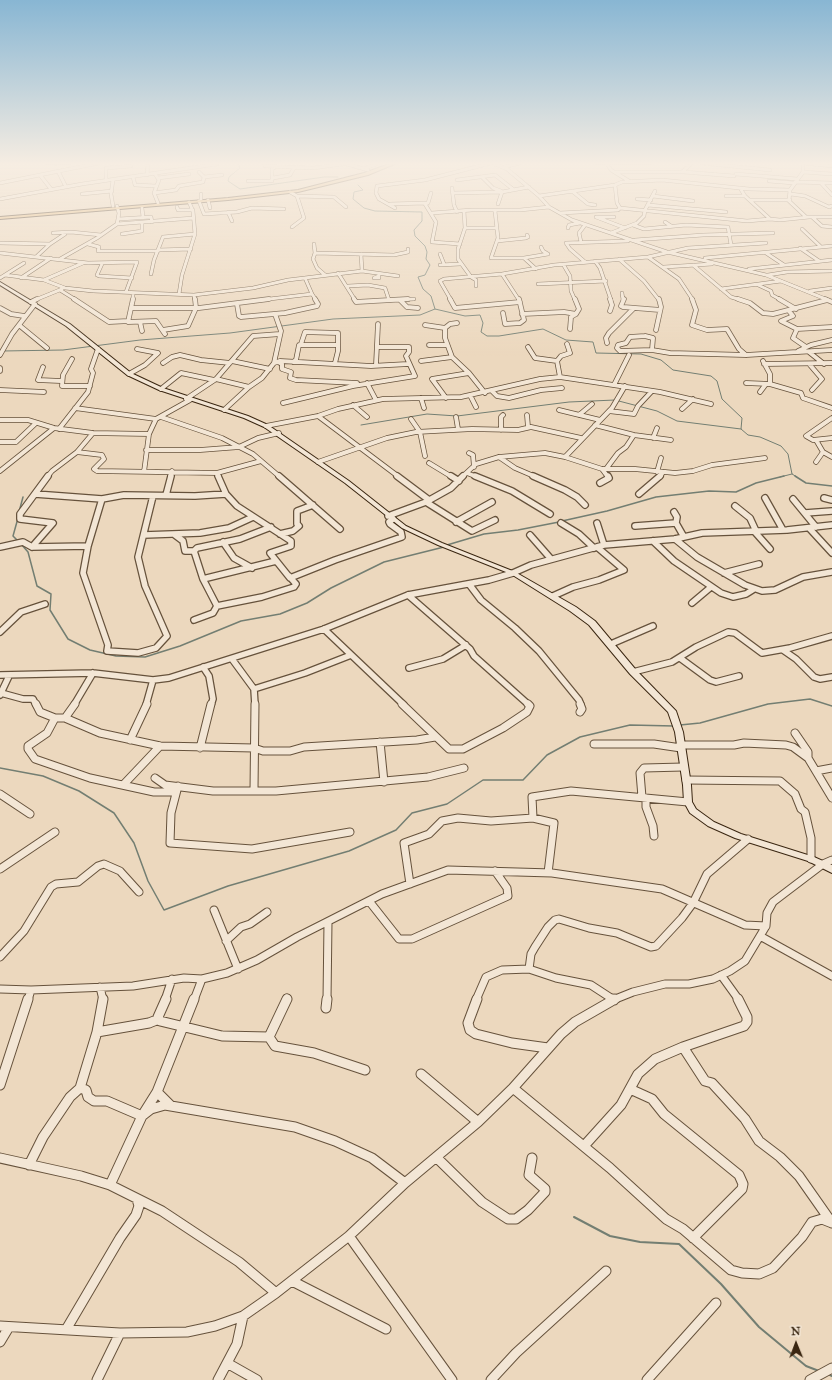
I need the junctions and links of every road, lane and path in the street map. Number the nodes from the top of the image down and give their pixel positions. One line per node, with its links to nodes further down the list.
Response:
1 (112, 227): 23 (street)
2 (142, 227): 20 (street)
3 (194, 227): 21 (street)
4 (435, 227): 35 (street)
5 (583, 227): 29 (street)
6 (593, 227): 17 (street)
7 (639, 227): 14 (street)
8 (665, 227): 14 (street)
9 (702, 227): 25 (street)
10 (728, 227): 22 (street)
11 (464, 228): 12 (street); 35 (street)
12 (497, 228): 27 (street)
13 (625, 228): 17 (street)
14 (658, 229): 26 (street)
15 (802, 229): 37 (street)
16 (53, 233): 19 (street)
17 (611, 233): 28 (street)
18 (773, 233): 22 (street)
19 (65, 234): 23 (street); 32 (street)
20 (122, 234)
21 (195, 234): 41 (street); 44 (street)
22 (729, 234): 25 (street); 36 (street)
23 (101, 235): 33 (street)
24 (527, 235): 27 (street)
25 (703, 235): 26 (street)
26 (666, 237): 28 (street)
27 (497, 241): 55 (street)
28 (631, 241): 29 (street); 45 (street)
29 (580, 242): 61 (street)
30 (0, 243): 32 (street)
31 (766, 243): 36 (street)
32 (50, 244): 52 (street)
33 (88, 244): 44 (street); 56 (street)
34 (314, 244): 47 (street)
35 (460, 244): 67 (street)
36 (732, 245): 45 (street)
37 (820, 246): 38 (street); 40 (street)
38 (832, 246)
39 (541, 247): 55 (street)
40 (800, 248): 48 (street); 60 (street)
41 (191, 249): 44 (street); 108 (street)
42 (353, 249): 49 (street)
43 (408, 249): 50 (street)
44 (158, 250): 80 (street)
45 (667, 252): 53 (street); 58 (street)
46 (0, 253): 52 (street)
47 (316, 253): 49 (street); 84 (street)
48 (766, 253): 58 (street); 72 (street)
49 (353, 254): 50 (street)
50 (361, 254): 76 (street)
51 (440, 254): 66 (street)
52 (36, 257): 54 (street)
53 (648, 257): 57 (street); 73 (street)
54 (50, 258): 56 (street); 88 (street)
55 (524, 258): 74 (street)
56 (60, 259): 63 (street)
57 (619, 259): 62 (street); 124 (street)
58 (700, 259): 69 (street)
59 (832, 260): 60 (street)
60 (818, 261): 72 (street)
61 (585, 262): 62 (street); 68 (street)
62 (595, 262): 92 (street)
63 (83, 263): 65 (street); 91 (street)
64 (24, 264): 82 (street)
65 (102, 264): 89 (street); 89 (street)
66 (444, 264): 67 (street); 70 (street)
67 (460, 264): 86 (street)
68 (563, 264): 74 (street); 95 (street)
69 (719, 264): 71 (street); 75 (street)
70 (440, 265)
71 (693, 265): 73 (street); 102 (street)
72 (784, 265): 75 (street); 78 (street)
73 (664, 267): 165 (street)
74 (536, 269): 81 (street)
75 (745, 270): 83 (street)
76 (362, 271): 79 (street); 85 (street)
77 (832, 271): 78 (street)
78 (795, 272): 83 (street)
79 (338, 273): 84 (street); 98 (street)
80 (151, 274)
81 (502, 274): 86 (street); 115 (street)
82 (5, 275): 87 (street); 88 (street)
83 (766, 275): 93 (street)
84 (325, 276): 90 (street)
85 (398, 276)
86 (471, 277): 99 (street); 115 (street)
87 (0, 278)
88 (21, 278): 91 (street)
89 (132, 278): 105 (street)
90 (305, 278): 109 (street); 110 (street)
91 (44, 280): 100 (street)
92 (606, 281): 95 (street); 126 (street)
93 (781, 281): 97 (street); 104 (street)
94 (0, 283): 117 (street)
95 (571, 283): 96 (street); 131 (street)
96 (538, 284)
97 (758, 285): 102 (street); 125 (street)
98 (348, 286): 112 (street); 112 (street)
99 (476, 286)
100 (65, 288): 103 (street); 105 (street)
101 (832, 288): 104 (street)
102 (721, 289): 127 (street)
103 (60, 290): 117 (street); 133 (street)
104 (809, 291): 114 (street)
105 (126, 292): 106 (street)
106 (134, 293): 108 (street); 120 (street)
107 (622, 293): 123 (street)
108 (179, 294): 110 (street)
109 (312, 294): 118 (street); 129 (street)
110 (194, 295): 121 (street)
111 (414, 299): 113 (street)
112 (388, 300): 113 (street)
113 (400, 300): 122 (street)
114 (827, 300): 116 (street); 125 (street)
115 (520, 302): 130 (street)
116 (832, 302)
117 (33, 303): 132 (street); 157 (street)
118 (236, 304): 121 (street); 129 (street)
119 (0, 308): 132 (street)
120 (132, 308): 121 (street); 133 (street)
121 (196, 308): 134 (street)
122 (418, 308)
123 (633, 309): 124 (street); 147 (street)
124 (660, 310): 143 (street)
125 (796, 310): 127 (street)
126 (610, 311)
127 (789, 311): 142 (street)
128 (503, 313): 130 (street)
129 (275, 314): 145 (street)
130 (522, 314): 131 (street)
131 (576, 314): 141 (street)
132 (24, 316): 136 (street)
133 (128, 321): 134 (street)
134 (140, 322): 144 (street)
135 (457, 323): 140 (street)
136 (19, 324): 156 (street); 164 (street)
137 (378, 324): 154 (street)
138 (425, 325): 140 (street)
139 (832, 327): 142 (street)
140 (444, 328): 153 (street)
141 (570, 329)
142 (797, 329): 158 (street)
143 (656, 330)
144 (142, 331)
145 (280, 334): 172 (street); 176 (street)
146 (832, 340): 150 (street)
147 (607, 343)
148 (301, 344): 151 (street); 151 (street); 173 (street)
149 (567, 344): 174 (street)
150 (814, 344): 158 (street); 163 (street)
151 (338, 345): 177 (street)
152 (429, 345): 153 (street)
153 (447, 345): 168 (street)
154 (378, 347): 179 (street); 182 (street)
155 (528, 347): 174 (street)
156 (46, 348)
157 (97, 348): 188 (street); 196 (street)
158 (806, 348): 162 (street)
159 (137, 349): 188 (street)
160 (652, 350): 160 (street); 165 (street)
161 (832, 350): 163 (street)
162 (797, 352): 163 (street); 166 (street)
163 (811, 352): 181 (street)
164 (0, 354)
165 (746, 354): 166 (street)
166 (762, 354): 180 (street)
167 (629, 355): 194 (street)
168 (452, 357): 170 (street); 187 (street)
169 (72, 359): 191 (street)
170 (421, 360)
171 (219, 362): 172 (street); 175 (street); 186 (street)
172 (231, 362): 185 (street); 186 (street)
173 (292, 362): 176 (street); 177 (street)
174 (557, 362): 189 (street)
175 (163, 363)
176 (276, 363): 185 (street); 192 (street)
177 (335, 363): 182 (street)
178 (832, 363): 181 (street)
179 (408, 364): 182 (street); 192 (street)
180 (764, 364): 183 (street); 195 (street)
181 (824, 364): 183 (street)
182 (376, 365)
183 (810, 365): 202 (street)
184 (43, 367): 191 (street)
185 (270, 369): 197 (street)
186 (222, 372): 190 (street)
187 (469, 373): 206 (street); 211 (street)
188 (129, 374): 200 (street)
189 (560, 377): 194 (street); 203 (street)
190 (215, 380): 197 (street); 200 (street); 212 (street)
191 (61, 381): 196 (street)
192 (367, 383): 214 (street); 215 (street)
193 (746, 383): 195 (street)
194 (614, 384): 198 (street)
195 (768, 384): 207 (street); 223 (street)
196 (90, 386): 221 (street)
197 (249, 386): 224 (street)
198 (625, 386): 204 (street); 227 (street)
199 (562, 388): 203 (street)
200 (161, 389): 212 (street)
201 (0, 390): 205 (street)
202 (812, 390)
203 (492, 391): 206 (street)
204 (652, 391): 213 (street); 227 (street)
205 (44, 392)
206 (485, 392): 208 (street)
207 (760, 392)
208 (470, 395): 209 (street); 220 (street)
209 (461, 397): 211 (street); 216 (street)
210 (422, 398): 211 (street); 214 (street); 222 (street)
211 (446, 398)
212 (188, 399): 224 (street); 234 (street)
213 (693, 399): 218 (street); 226 (street)
214 (376, 400): 219 (street)
215 (283, 403)
216 (463, 403)
217 (592, 404): 230 (street)
218 (711, 404)
219 (353, 405): 231 (street); 232 (street)
220 (476, 407)
221 (75, 408): 234 (street); 243 (street)
222 (424, 408)
223 (832, 408)
224 (224, 410): 240 (street)
225 (559, 410): 230 (street)
226 (682, 410)
227 (609, 411): 238 (street)
228 (504, 415): 246 (street)
229 (527, 415): 242 (street)
230 (579, 415): 238 (street)
231 (318, 416): 240 (street); 259 (street)
232 (367, 417)
233 (456, 417): 245 (street)
234 (158, 418): 250 (street); 258 (street)
235 (832, 418): 256 (street)
236 (411, 419): 247 (street)
237 (0, 420): 239 (street)
238 (600, 420): 241 (street)
239 (36, 423): 243 (street); 257 (street)
240 (266, 426): 249 (street)
241 (595, 426): 251 (street); 252 (street)
242 (528, 427): 246 (street); 252 (street)
243 (56, 428): 248 (street); 276 (street)
244 (657, 428): 253 (street)
245 (458, 429): 246 (street); 247 (street)
246 (501, 430)
247 (420, 432): 259 (street); 264 (street)
248 (93, 433): 250 (street); 261 (street)
249 (279, 433): 258 (street); 271 (street)
250 (149, 434): 260 (street)
251 (634, 435): 253 (street); 275 (street)
252 (581, 438): 266 (street)
253 (653, 438): 255 (street)
254 (832, 438): 256 (street)
255 (671, 440)
256 (816, 440): 262 (street)
257 (0, 442)
258 (239, 447): 260 (street); 270 (street)
259 (360, 448): 271 (street); 295 (street)
260 (146, 450): 278 (street)
261 (77, 452): 278 (street); 285 (street)
262 (823, 452): 267 (street); 272 (street)
263 (469, 453): 274 (street)
264 (425, 456)
265 (499, 457): 266 (street); 274 (street); 298 (street)
266 (565, 457): 275 (street)
267 (832, 457)
268 (661, 458): 279 (street)
269 (765, 458): 280 (street)
270 (261, 461): 281 (street); 297 (street)
271 (318, 462): 305 (street)
272 (816, 462)
273 (429, 463): 283 (street)
274 (474, 467): 282 (street)
275 (604, 469): 279 (street); 284 (street)
276 (0, 471)
277 (172, 471): 278 (street); 281 (street); 288 (street)
278 (144, 472)
279 (657, 472): 280 (street)
280 (663, 472): 287 (street)
281 (217, 473): 286 (street)
282 (468, 473): 283 (street); 303 (street)
283 (459, 481): 295 (street)
284 (600, 483)
285 (35, 494): 290 (street); 329 (street)
286 (226, 494): 288 (street); 304 (street)
287 (638, 494)
288 (166, 495): 289 (street)
289 (153, 496): 290 (street); 320 (street)
290 (102, 498): 328 (street)
291 (765, 498): 317 (street)
292 (824, 498): 294 (street)
293 (793, 499): 302 (street)
294 (832, 500)
295 (427, 501): 305 (street); 307 (street)
296 (492, 502): 307 (street)
297 (313, 505): 316 (street); 319 (street)
298 (586, 505)
299 (735, 506): 318 (street)
300 (832, 511): 302 (street)
301 (674, 512): 310 (street)
302 (805, 513): 314 (street)
303 (550, 514)
304 (253, 517): 313 (street); 321 (street)
305 (391, 517): 337 (street); 342 (street)
306 (495, 520): 307 (street)
307 (456, 522)
308 (561, 523): 330 (street)
309 (597, 523): 327 (street)
310 (676, 523): 312 (street); 323 (street)
311 (832, 525): 314 (street)
312 (635, 526)
313 (271, 527): 319 (street); 326 (street)
314 (816, 527): 315 (street)
315 (809, 528): 317 (street); 334 (street)
316 (340, 530)
317 (783, 530): 318 (street)
318 (755, 531): 323 (street); 332 (street)
319 (280, 534): 337 (street)
320 (144, 535): 321 (street); 328 (street)
321 (175, 535): 333 (street)
322 (530, 535): 336 (street)
323 (684, 537): 324 (street)
324 (675, 539): 325 (street); 343 (street)
325 (653, 541): 327 (street); 346 (street)
326 (223, 542): 333 (street); 335 (street)
327 (604, 545): 330 (street)
328 (88, 546): 329 (street)
329 (32, 547): 331 (street)
330 (595, 547): 336 (street); 349 (street)
331 (1, 548)
332 (770, 549)
333 (194, 551): 344 (street)
334 (832, 553)
335 (234, 558): 339 (street); 340 (street)
336 (551, 559): 342 (street)
337 (276, 561): 339 (street); 352 (street)
338 (759, 564): 343 (street)
339 (252, 568): 340 (street)
340 (236, 571): 344 (street)
341 (832, 572): 347 (street)
342 (513, 573): 345 (street); 349 (street)
343 (724, 573): 347 (street)
344 (203, 579): 352 (street)
345 (469, 584): 348 (street); 375 (street)
346 (711, 587): 347 (street); 350 (street)
347 (754, 589)
348 (408, 595): 355 (street); 359 (street)
349 (554, 596): 358 (street)
350 (692, 603)
351 (45, 604): 356 (street)
352 (217, 606): 353 (street)
353 (194, 620)
354 (653, 626): 358 (street)
355 (324, 629): 361 (street); 363 (street)
356 (0, 632)
357 (832, 636): 360 (street)
358 (611, 644): 366 (street)
359 (466, 645): 365 (street); 379 (street)
360 (783, 650): 362 (street); 371 (street)
361 (351, 655): 373 (street); 379 (street)
362 (680, 658): 366 (street); 370 (street)
363 (232, 659): 364 (street); 373 (street)
364 (203, 667): 372 (street); 385 (street)
365 (409, 668)
366 (633, 672): 384 (street)
367 (93, 673): 369 (street); 372 (street); 377 (street)
368 (0, 675): 369 (street)
369 (10, 676): 374 (street)
370 (739, 676)
371 (832, 677)
372 (152, 680): 380 (street)
373 (254, 689): 386 (street)
374 (1, 694): 376 (street)
375 (580, 712)
376 (55, 718): 377 (street); 395 (street)
377 (65, 718): 380 (street)
378 (796, 733): 387 (street)
379 (435, 737): 381 (street)
380 (130, 740): 383 (street)
381 (380, 742): 386 (street); 394 (street)
382 (594, 744): 384 (street)
383 (160, 746): 385 (street); 395 (street)
384 (680, 746): 387 (street); 388 (street)
385 (200, 748): 386 (street)
386 (254, 748): 397 (street)
387 (808, 758): 391 (street)
388 (683, 767): 393 (street); 399 (street)
389 (464, 768): 394 (street)
390 (832, 768): 391 (street)
391 (816, 771): 400 (street)
392 (155, 778): 396 (street)
393 (686, 780): 401 (street); 408 (street)
394 (384, 782): 397 (street)
395 (124, 784): 396 (street)
396 (177, 789): 397 (street); 405 (street)
397 (254, 790)
398 (0, 794): 402 (street)
399 (644, 797): 401 (street); 403 (street); 406 (street)
400 (832, 798)
401 (688, 802): 407 (street)
402 (30, 814)
403 (533, 818): 413 (street); 414 (street)
404 (55, 832): 410 (street)
405 (350, 832)
406 (654, 836)
407 (748, 839): 408 (street); 417 (street)
408 (811, 858): 409 (street)
409 (828, 862): 411 (street); 421 (street)
410 (0, 869)
411 (832, 870)
412 (495, 871): 413 (street); 414 (street); 416 (street)
413 (548, 873): 417 (street)
414 (410, 884): 416 (street)
415 (139, 892): 424 (street)
416 (369, 901): 420 (street)
417 (693, 903): 421 (street); 425 (street)
418 (214, 910): 423 (street)
419 (267, 912): 423 (street)
420 (328, 922): 426 (street); 436 (street)
421 (766, 926): 422 (street)
422 (760, 936): 427 (street); 428 (street)
423 (226, 941): 426 (street)
424 (0, 957)
425 (529, 968): 435 (street); 442 (street)
426 (238, 969): 430 (street)
427 (721, 975): 435 (street); 441 (street)
428 (832, 976)
429 (172, 979): 430 (street); 431 (street); 437 (street)
430 (202, 979): 438 (street)
431 (100, 987): 433 (street); 439 (street)
432 (0, 989): 433 (street)
433 (32, 990): 445 (street)
434 (287, 998): 440 (street)
435 (614, 1000): 442 (street)
436 (326, 1008)
437 (158, 1019): 438 (street); 439 (street)
438 (182, 1028): 440 (street); 449 (street)
439 (97, 1032): 446 (street)
440 (269, 1037): 443 (street)
441 (683, 1047): 448 (street); 461 (street)
442 (548, 1048): 447 (street)
443 (365, 1070)
444 (421, 1074): 452 (street)
445 (0, 1085)
446 (80, 1088): 451 (street); 457 (street)
447 (513, 1088): 452 (street); 453 (street)
448 (630, 1088): 453 (street); 463 (street)
449 (158, 1092): 450 (street); 451 (street)
450 (171, 1106): 451 (street); 458 (street)
451 (142, 1116): 459 (street)
452 (478, 1122): 454 (street)
453 (584, 1146): 463 (street)
454 (436, 1157): 456 (street); 458 (street)
455 (0, 1158): 457 (street)
456 (532, 1158)
457 (29, 1165): 459 (street)
458 (405, 1183): 462 (street)
459 (110, 1185): 460 (street)
460 (137, 1199): 466 (street); 470 (street)
461 (832, 1223): 463 (street)
462 (348, 1236): 465 (street); 479 (street)
463 (693, 1238)
464 (606, 1271): 480 (street)
465 (292, 1281): 466 (street); 471 (street)
466 (276, 1293): 468 (street)
467 (716, 1303): 481 (street)
468 (244, 1316): 472 (street); 474 (street)
469 (4, 1326): 470 (street); 473 (street)
470 (67, 1328): 472 (street)
471 (386, 1329)
472 (120, 1333): 476 (street)
473 (0, 1342)
474 (227, 1363): 477 (street); 478 (street)
475 (832, 1368): 482 (street)
476 (97, 1380)
477 (218, 1380)
478 (257, 1380)
479 (452, 1380)
480 (491, 1380)
481 (647, 1380)
482 (810, 1380)

